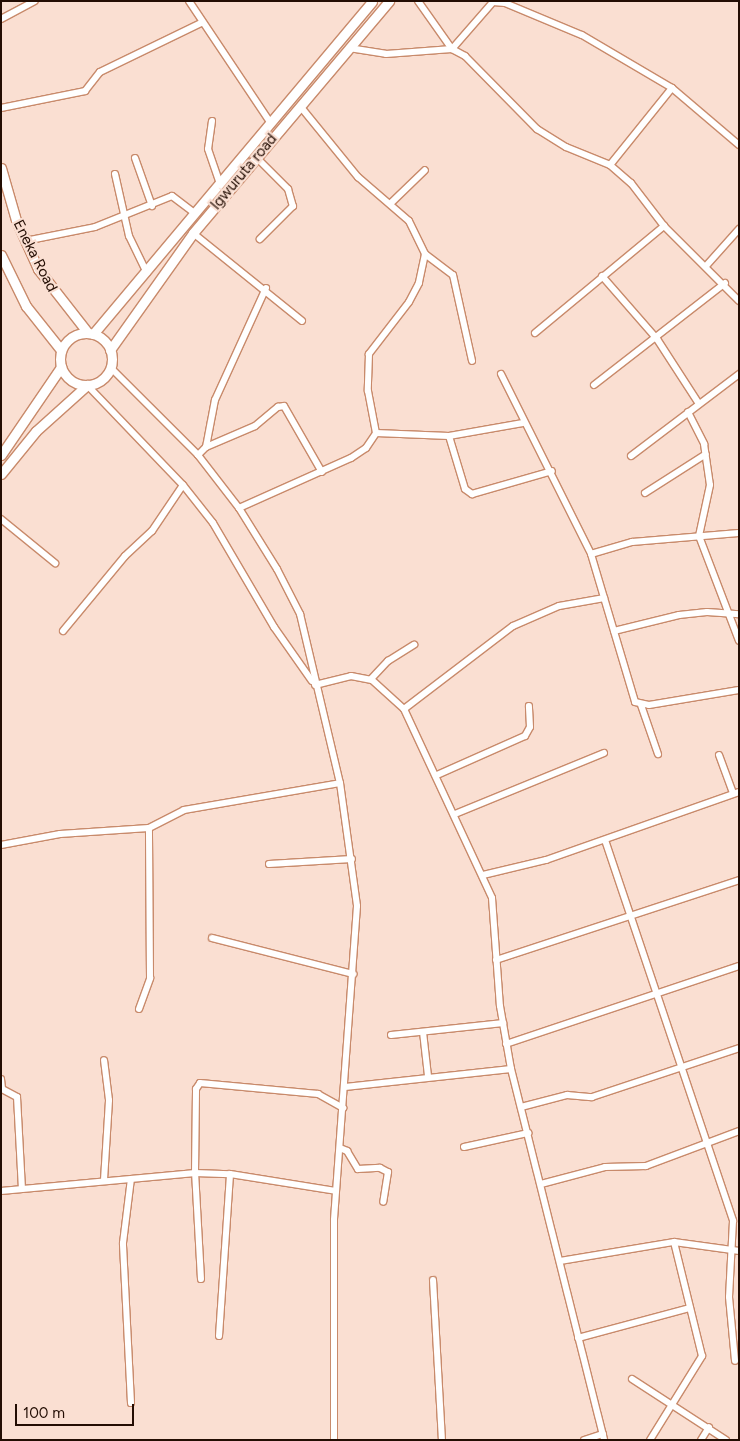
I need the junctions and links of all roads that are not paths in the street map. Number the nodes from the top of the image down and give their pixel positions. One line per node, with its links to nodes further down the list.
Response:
1 (35, 1): 6 (street)
2 (190, 1): 7 (street)
3 (372, 1): 14 (main road, Igwuruta road)
4 (389, 1): 8 (main road, Igwuruta road)
5 (418, 1): 9 (street)
6 (1, 19)
7 (203, 22): 12 (street); 14 (street)
8 (349, 48): 9 (street); 11 (main road, Igwuruta road)
9 (452, 48): 10 (street); 18 (street)
10 (672, 88): 15 (street); 18 (street)
11 (300, 106): 17 (main road, Igwuruta road); 23 (street)
12 (1, 108)
13 (212, 121): 22 (street)
14 (270, 122): 22 (main road, Igwuruta road)
15 (739, 145)
16 (135, 158): 24 (street)
17 (257, 158): 29 (main road, Igwuruta road); 30 (street)
18 (610, 165): 27 (street)
19 (1, 168): 31 (main road, Eneka Road)
20 (425, 170): 23 (street)
21 (115, 174): 26 (street)
22 (220, 185): 25 (main road, Igwuruta road)
23 (391, 203): 32 (street)
24 (152, 206): 25 (street); 26 (street)
25 (196, 214): 35 (main road, Igwuruta road)
26 (124, 218): 31 (street); 35 (street)
27 (664, 226): 34 (street); 36 (street)
28 (739, 229): 34 (street)
29 (193, 233): 38 (street); 45 (main road, Igwuruta road)
30 (260, 238)
31 (25, 241): 42 (main road, Eneka Road)
32 (425, 254): 46 (street); 56 (street)
33 (1, 256): 44 (main road, Eneka Road)
34 (706, 266): 37 (street)
35 (147, 273): 42 (main road, Igwuruta road)
36 (602, 276): 41 (street); 43 (street)
37 (725, 283): 39 (street); 43 (street)
38 (266, 288): 40 (street); 58 (street)
39 (739, 301)
40 (302, 321)
41 (535, 333)
42 (90, 334): 44 (main road); 45 (main road)
43 (656, 339): 52 (street); 53 (street)
44 (61, 350): 47 (main road)
45 (110, 350): 48 (main road)
46 (472, 361)
47 (61, 367): 51 (main road); 60 (main road)
48 (111, 368): 51 (main road); 61 (street)
49 (501, 374): 55 (street)
50 (739, 374): 53 (street)
51 (87, 385): 65 (main road); 66 (street)
52 (594, 385)
53 (699, 404): 54 (street)
54 (688, 412): 59 (street); 62 (street)
55 (523, 423): 57 (street); 63 (street)
56 (376, 433): 57 (street); 64 (street)
57 (448, 436): 63 (street)
58 (206, 447): 61 (street); 64 (street)
59 (706, 454): 67 (street); 71 (street)
60 (1, 455)
61 (198, 455): 68 (street)
62 (631, 456)
63 (552, 471): 72 (street)
64 (322, 472): 68 (street)
65 (1, 474)
66 (183, 485): 77 (street); 82 (street)
67 (646, 493)
68 (239, 508): 82 (street)
69 (1, 519): 73 (street)
70 (739, 532): 71 (street)
71 (699, 536): 72 (street); 75 (street)
72 (592, 554): 74 (street)
73 (55, 563)
74 (604, 598): 78 (street); 86 (street)
75 (726, 613): 76 (street); 78 (street); 79 (street)
76 (739, 614)
77 (63, 631)
78 (614, 631): 85 (street)
79 (739, 641)
80 (414, 645): 81 (street)
81 (370, 679): 82 (street); 86 (street)
82 (314, 684): 91 (street)
83 (739, 690): 85 (street)
84 (530, 706): 90 (street)
85 (641, 706): 88 (street)
86 (404, 709): 90 (street)
87 (604, 753): 93 (street)
88 (658, 754)
89 (718, 755): 92 (street)
90 (437, 775): 93 (street)
91 (340, 783): 94 (street); 97 (street)
92 (736, 792): 95 (street)
93 (455, 814): 99 (street)
94 (149, 828): 96 (street); 107 (street)
95 (605, 840): 99 (street); 101 (street)
96 (1, 844)
97 (352, 859): 98 (street); 105 (street)
98 (269, 864)
99 (483, 875): 103 (street)
100 (739, 880): 101 (street)
101 (629, 916): 103 (street); 106 (street)
102 (212, 938): 105 (street)
103 (496, 960): 108 (street)
104 (739, 966): 106 (street)
105 (353, 974): 118 (street)
106 (656, 995): 111 (street); 114 (street)
107 (139, 1010)
108 (503, 1023): 109 (street); 111 (street)
109 (423, 1032): 110 (street); 116 (street)
110 (392, 1035)
111 (506, 1044): 115 (street)
112 (739, 1048): 114 (street)
113 (104, 1060): 129 (street)
114 (684, 1067): 119 (street); 123 (street)
115 (510, 1069): 116 (street); 119 (street)
116 (428, 1076): 118 (street)
117 (1, 1079): 131 (street)
118 (345, 1087): 120 (street)
119 (521, 1107): 122 (street)
120 (343, 1108): 125 (street); 126 (street)
121 (739, 1131): 123 (street)
122 (528, 1133): 124 (street); 130 (street)
123 (708, 1140): 130 (street); 135 (street)
124 (464, 1146)
125 (340, 1148): 133 (street); 134 (street)
126 (195, 1173): 127 (street); 128 (street); 140 (street)
127 (230, 1174): 133 (street); 143 (street)
128 (132, 1179): 129 (street); 147 (street)
129 (104, 1180): 131 (street)
130 (541, 1184): 139 (street)
131 (22, 1188): 132 (street)
132 (1, 1191)
133 (336, 1191): 151 (street)
134 (383, 1202)
135 (736, 1220): 138 (street)
136 (674, 1242): 138 (street); 139 (street); 142 (street)
137 (739, 1251): 138 (street)
138 (731, 1252): 145 (street)
139 (560, 1261): 144 (street)
140 (201, 1279)
141 (433, 1280): 152 (street)
142 (690, 1308): 144 (street); 148 (street)
143 (219, 1336)
144 (578, 1338): 150 (street)
145 (735, 1361)
146 (632, 1379): 148 (street)
147 (131, 1403)
148 (672, 1404): 149 (street); 154 (street)
149 (709, 1427): 155 (street); 156 (street)
150 (604, 1437): 153 (street)
151 (334, 1440)
152 (442, 1440)
153 (584, 1440)
154 (650, 1440)
155 (701, 1440)
156 (726, 1440)

